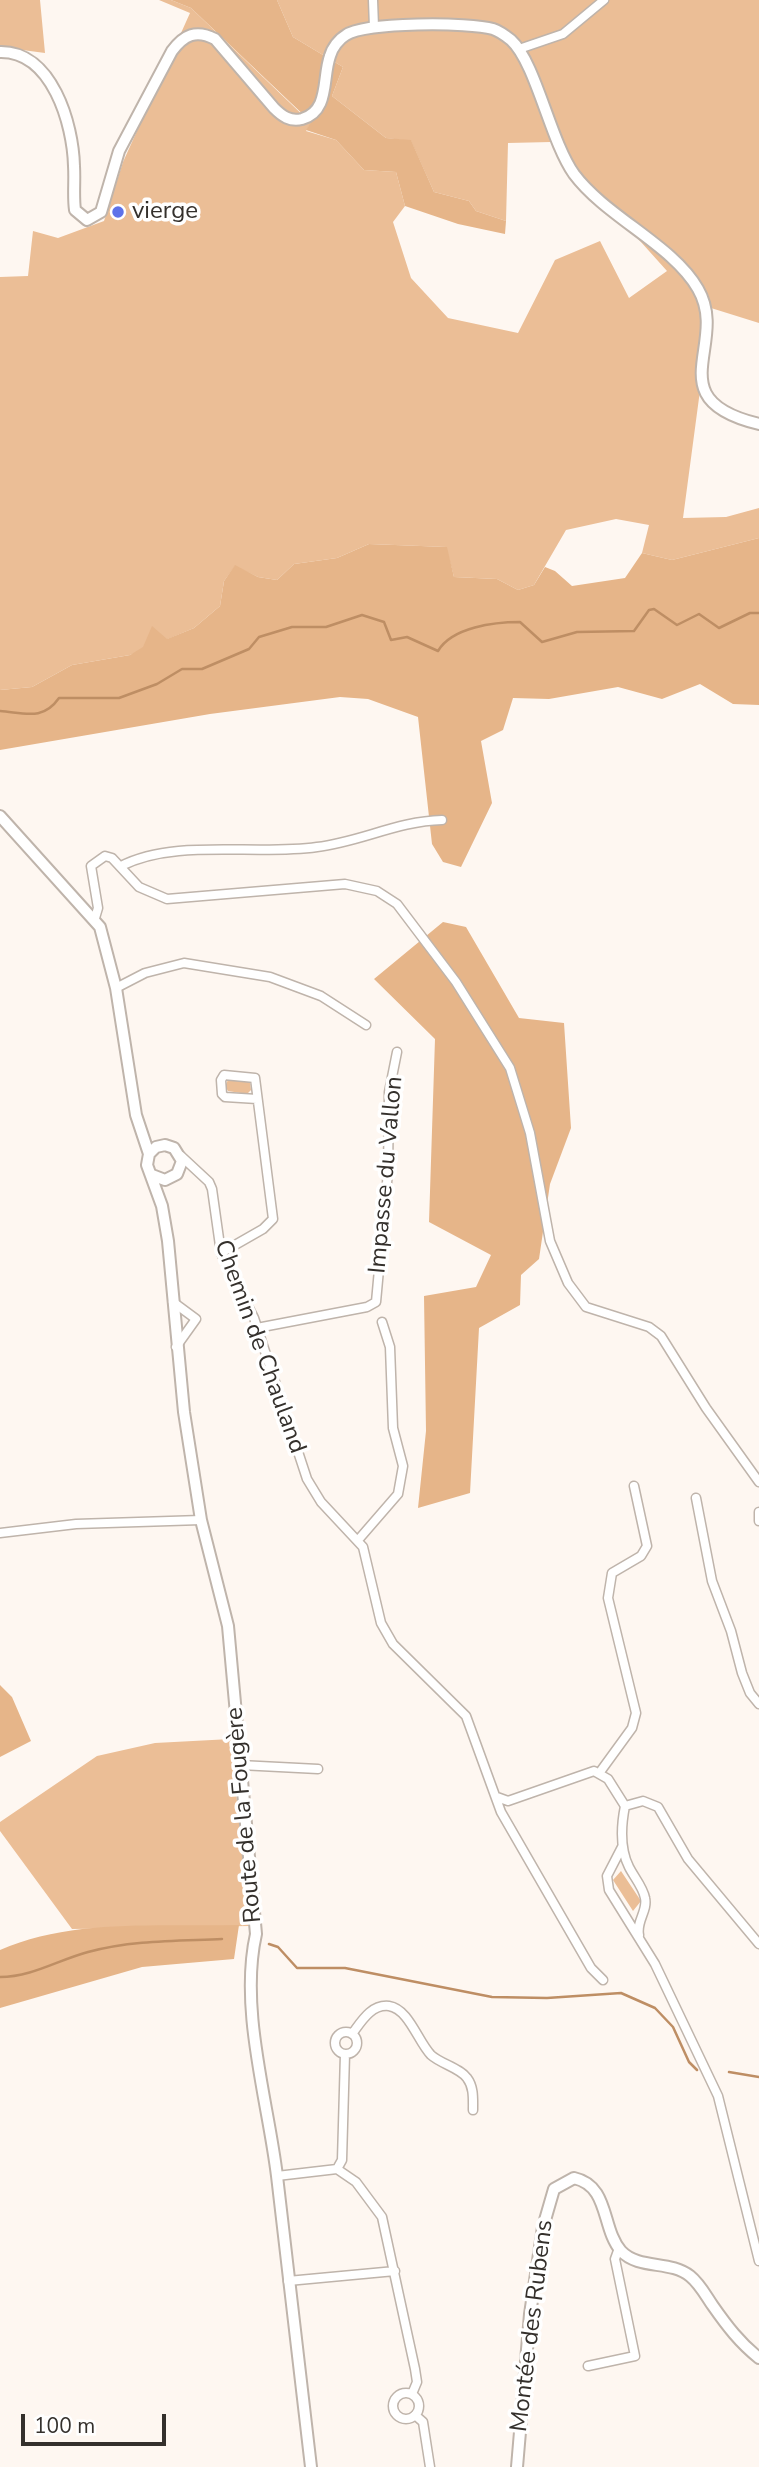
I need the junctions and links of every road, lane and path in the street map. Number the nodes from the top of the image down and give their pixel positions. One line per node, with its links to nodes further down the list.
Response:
1 (373, 0): 3 (street)
2 (604, 0): 4 (street)
3 (374, 27): 4 (street); 5 (street)
4 (519, 49): 6 (street)
5 (0, 52)
6 (759, 424)
7 (0, 816): 10 (street)
8 (442, 820): 9 (street)
9 (121, 866): 10 (street); 29 (street)
10 (95, 918): 11 (street)
11 (116, 988): 12 (street); 15 (street)
12 (366, 1025)
13 (397, 1052): 27 (street, Impasse du Vallon)
14 (257, 1100): 14 (street); 24 (street)
15 (142, 1128): 16 (street); 17 (street)
16 (165, 1145): 17 (street); 18 (street)
17 (149, 1154): 21 (street)
18 (181, 1156): 19 (street); 20 (street, Chemin de Chauland)
19 (180, 1171): 20 (street); 22 (street)
20 (196, 1174): 24 (street, Chemin de Chauland)
21 (152, 1175): 22 (street); 23 (street, Route de la Fougère)
22 (169, 1179): 23 (street, Route de la Fougère)
23 (162, 1206): 25 (street, Route de la Fougère)
24 (220, 1253): 27 (street, Chemin de Chauland)
25 (172, 1302): 28 (street, Route de la Fougère); 28 (street)
26 (382, 1322): 36 (street)
27 (257, 1328): 36 (street, Chemin de Chauland)
28 (177, 1347): 33 (street, Route de la Fougère)
29 (759, 1482)
30 (634, 1486): 40 (street)
31 (696, 1498): 37 (street)
32 (759, 1512): 34 (street)
33 (201, 1520): 35 (street); 38 (street, Route de la Fougère)
34 (759, 1521)
35 (0, 1533)
36 (359, 1539): 41 (street, Chemin de Chauland)
37 (759, 1704)
38 (240, 1765): 39 (street); 51 (street, Route de la Fougère)
39 (318, 1769)
40 (600, 1772): 41 (street); 42 (street)
41 (497, 1797): 46 (street, Chemin de Chauland)
42 (625, 1806): 43 (street); 45 (street)
43 (622, 1847): 44 (street); 44 (street)
44 (639, 1938): 53 (street)
45 (759, 1944)
46 (603, 1980)
47 (352, 2034): 48 (street); 48 (street); 49 (street)
48 (345, 2054): 50 (street)
49 (473, 2110)
50 (337, 2169): 51 (street); 54 (street)
51 (277, 2176): 55 (street, Route de la Fougère)
52 (619, 2248): 56 (street); 57 (street); 62 (street, Montée des Rubens)
53 (759, 2261)
54 (395, 2271): 55 (street); 58 (street)
55 (288, 2281): 60 (street, Route de la Fougère)
56 (759, 2358)
57 (588, 2367)
58 (412, 2394): 59 (street); 59 (street)
59 (415, 2415): 61 (street)
60 (311, 2467)
61 (429, 2467)
62 (517, 2467)

